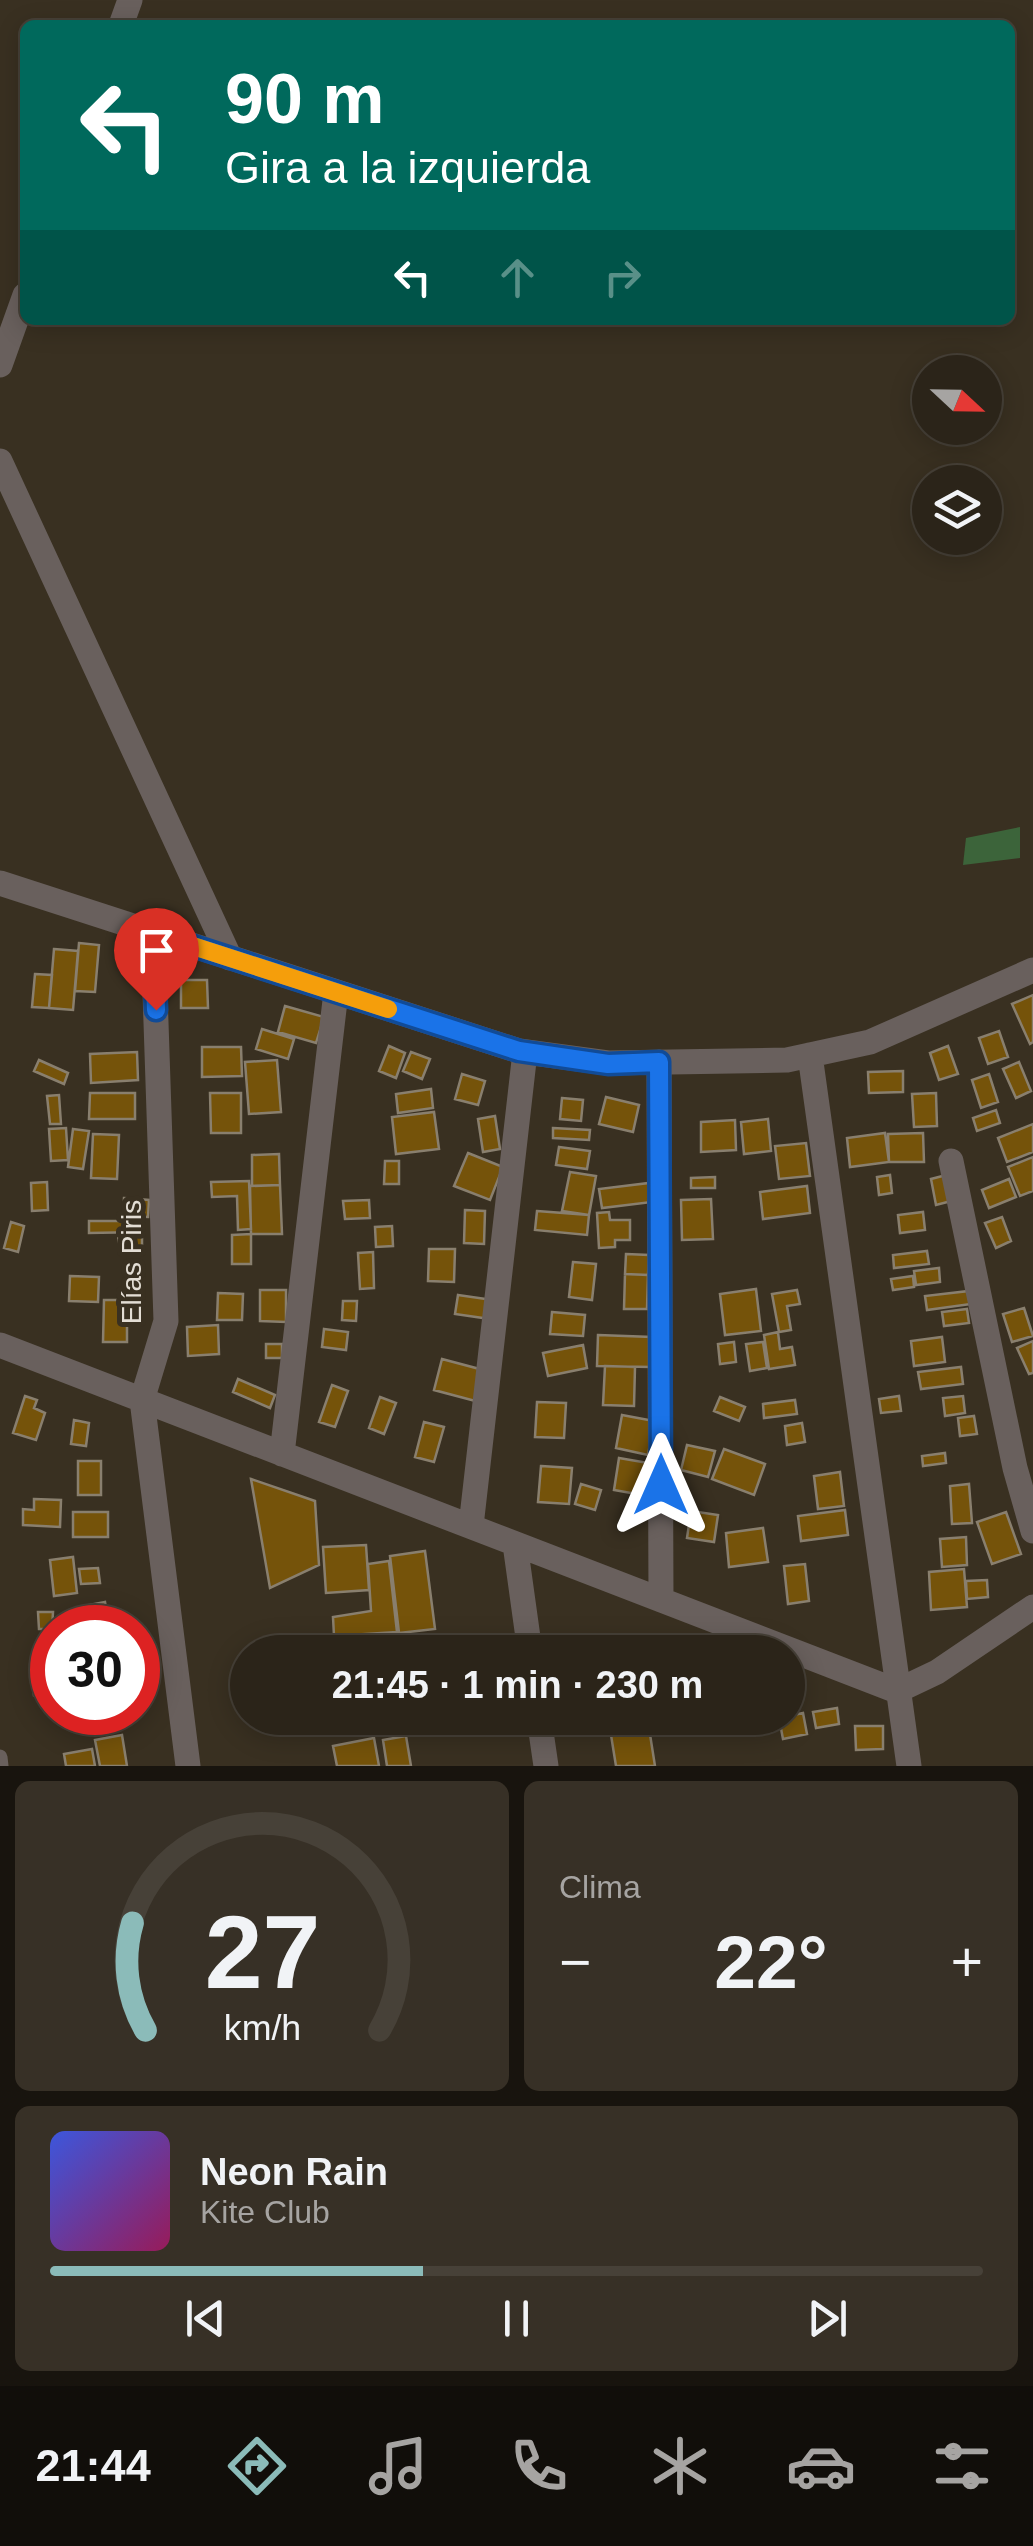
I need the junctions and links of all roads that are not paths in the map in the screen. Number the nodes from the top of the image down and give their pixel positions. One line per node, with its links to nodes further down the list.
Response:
1 (20, 309): 2 (street)
2 (0, 365)
3 (0, 460): 6 (street)
4 (0, 884): 5 (street)
5 (153, 933): 6 (street); 14 (street, Elías Piris)
6 (230, 958): 8 (street)
7 (1033, 970): 10 (street)
8 (336, 992): 9 (street); 15 (street)
9 (525, 1052): 11 (street); 16 (street)
10 (810, 1055): 11 (street); 22 (street)
11 (659, 1062): 19 (street)
12 (952, 1160): 17 (street)
13 (0, 1345): 14 (street)
14 (142, 1400): 15 (street); 26 (street, Elías Piris)
15 (282, 1454): 16 (street)
16 (471, 1526): 18 (street)
17 (1033, 1531)
18 (515, 1544): 19 (street); 21 (street)
19 (661, 1600): 22 (street)
20 (1033, 1607): 22 (street)
21 (528, 1635)
22 (897, 1691): 28 (street)
23 (541, 1735): 27 (street)
24 (0, 1756): 25 (lane)
25 (1, 1766)
26 (188, 1766)
27 (546, 1766)
28 (909, 1766)

